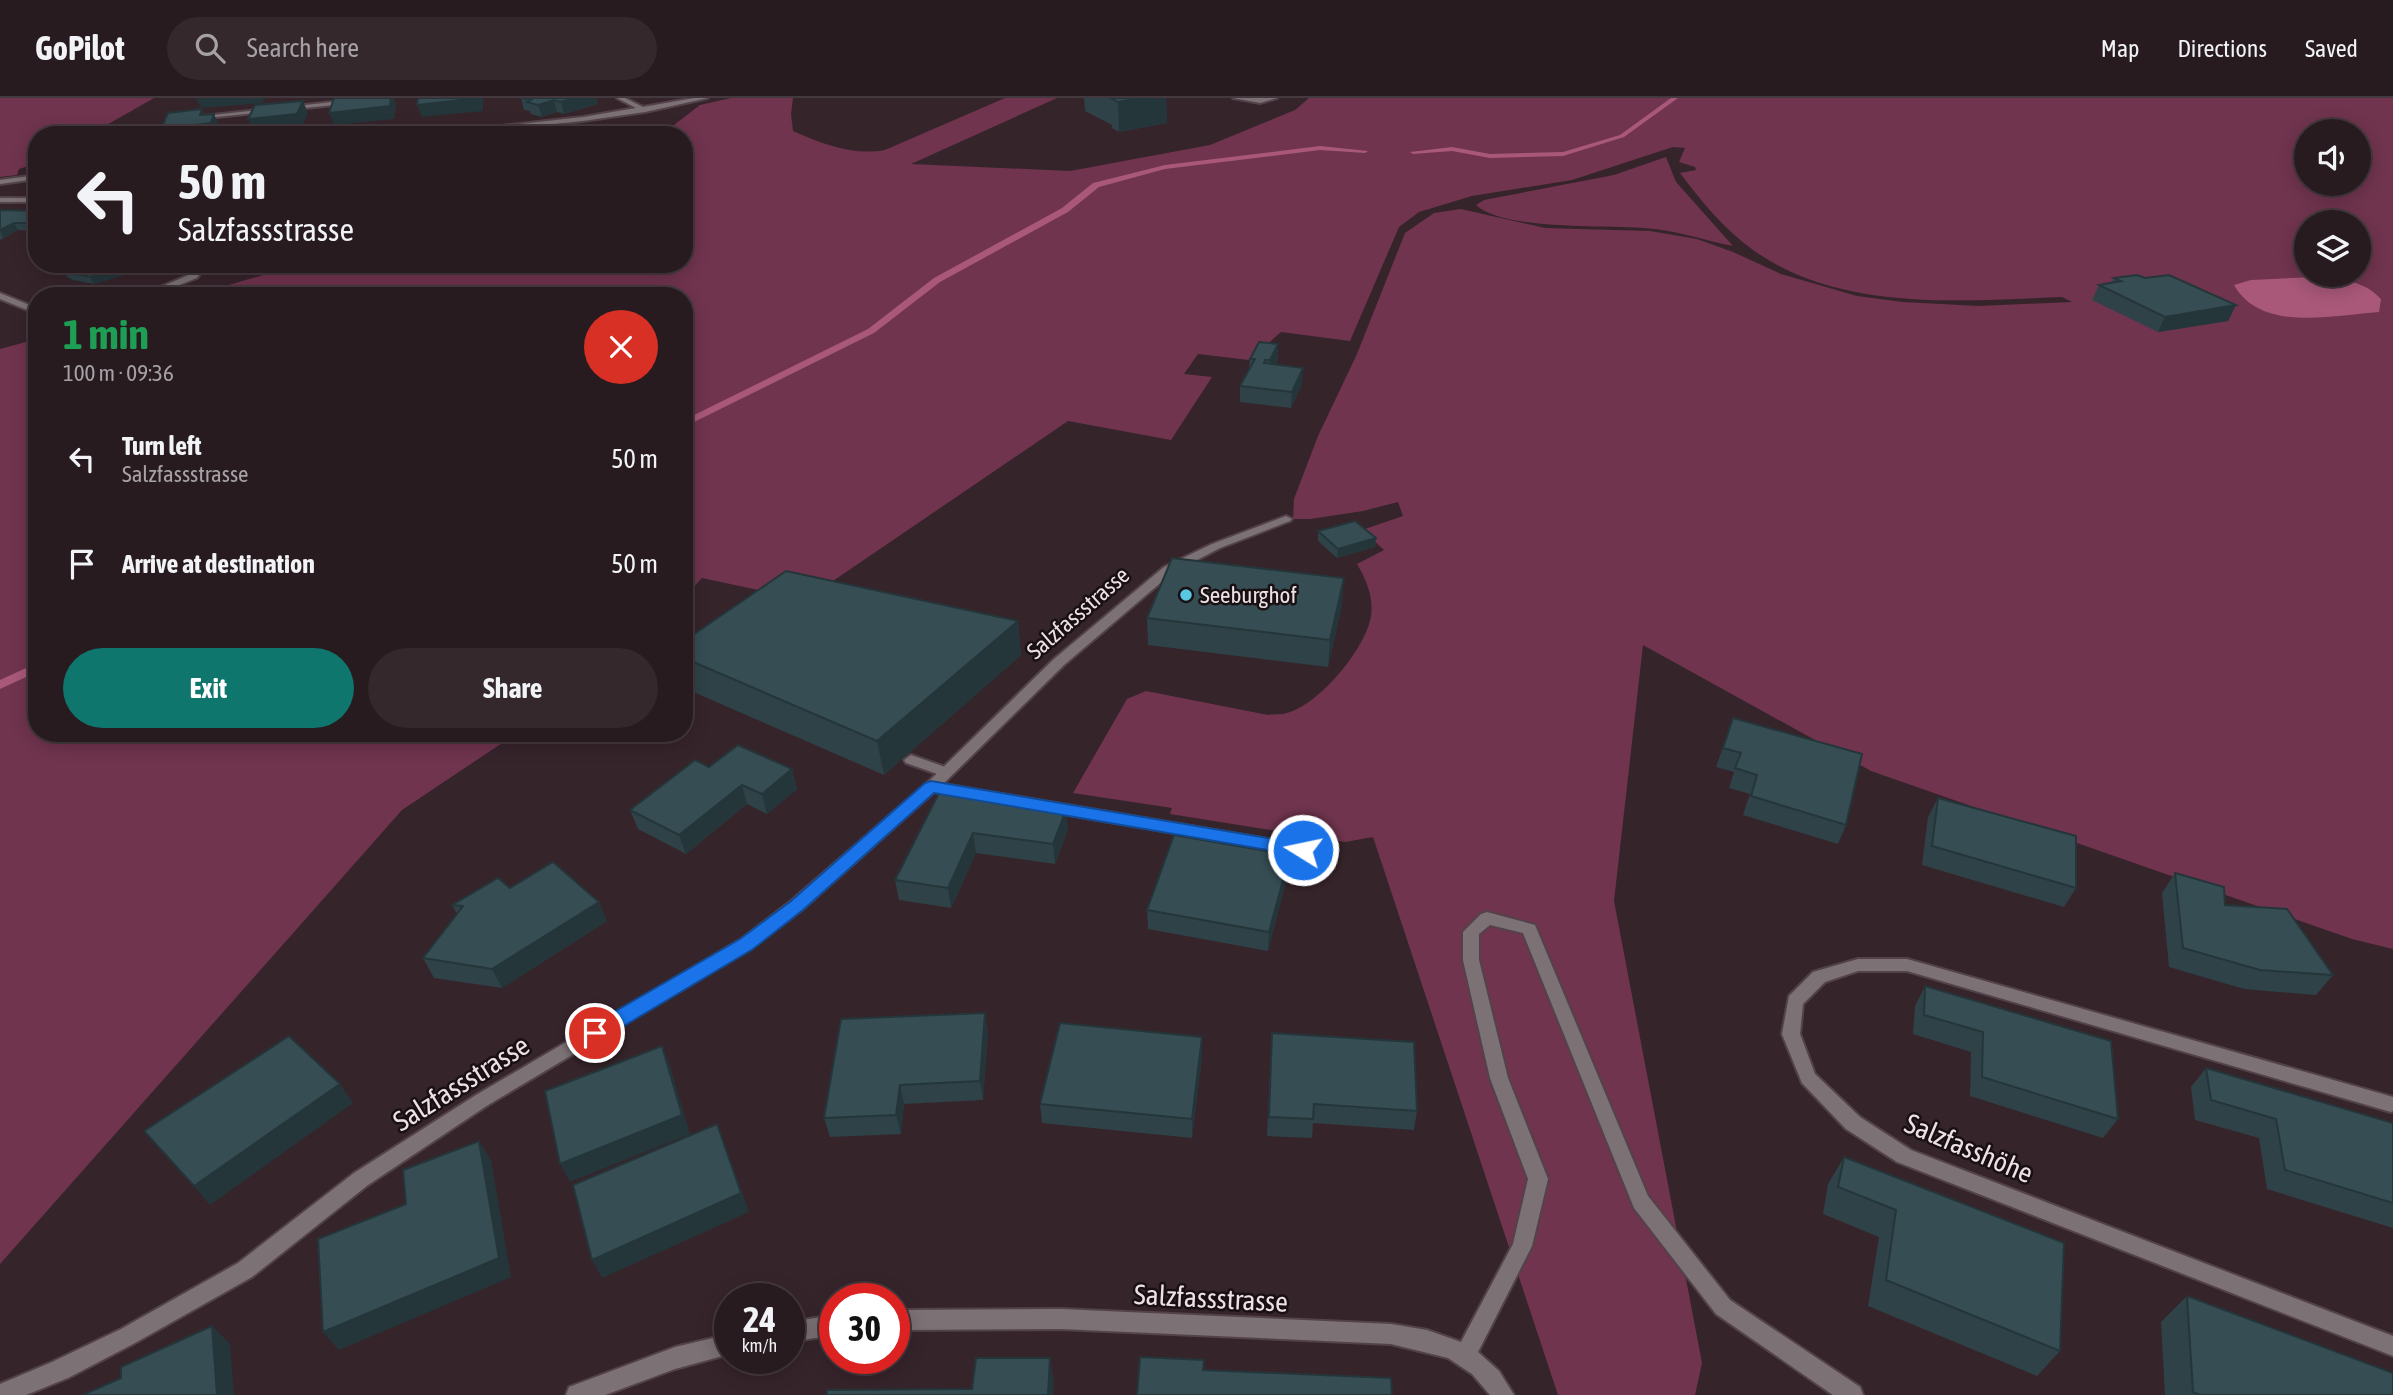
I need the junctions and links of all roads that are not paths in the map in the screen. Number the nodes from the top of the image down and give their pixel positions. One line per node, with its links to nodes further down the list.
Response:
1 (620, 98): 6 (street)
2 (705, 98): 6 (street)
3 (1236, 98): 4 (street)
4 (1274, 98)
5 (366, 101): 7 (street)
6 (645, 110): 8 (street)
7 (187, 118)
8 (513, 126)
9 (28, 178): 10 (street)
10 (0, 182)
11 (28, 200): 12 (street)
12 (0, 201)
13 (196, 273): 14 (street)
14 (166, 287)
15 (0, 296): 16 (street)
16 (28, 307)
17 (1286, 519): 19 (street, Salzfassstrasse)
18 (911, 760): 19 (street)
19 (946, 772): 20 (street, Salzfassstrasse)
20 (931, 787): 21 (street); 27 (street, Salzfassstrasse)
21 (1303, 850)
22 (2391, 1104): 24 (street, Salzfasshöhe)
23 (910, 1320): 26 (street, Salzfassstrasse)
24 (2393, 1346)
25 (714, 1348): 28 (street)
26 (1466, 1354): 29 (street, Salzfassstrasse); 30 (street)
27 (1, 1395)
28 (577, 1395)
29 (1503, 1395)
30 (1852, 1395)

